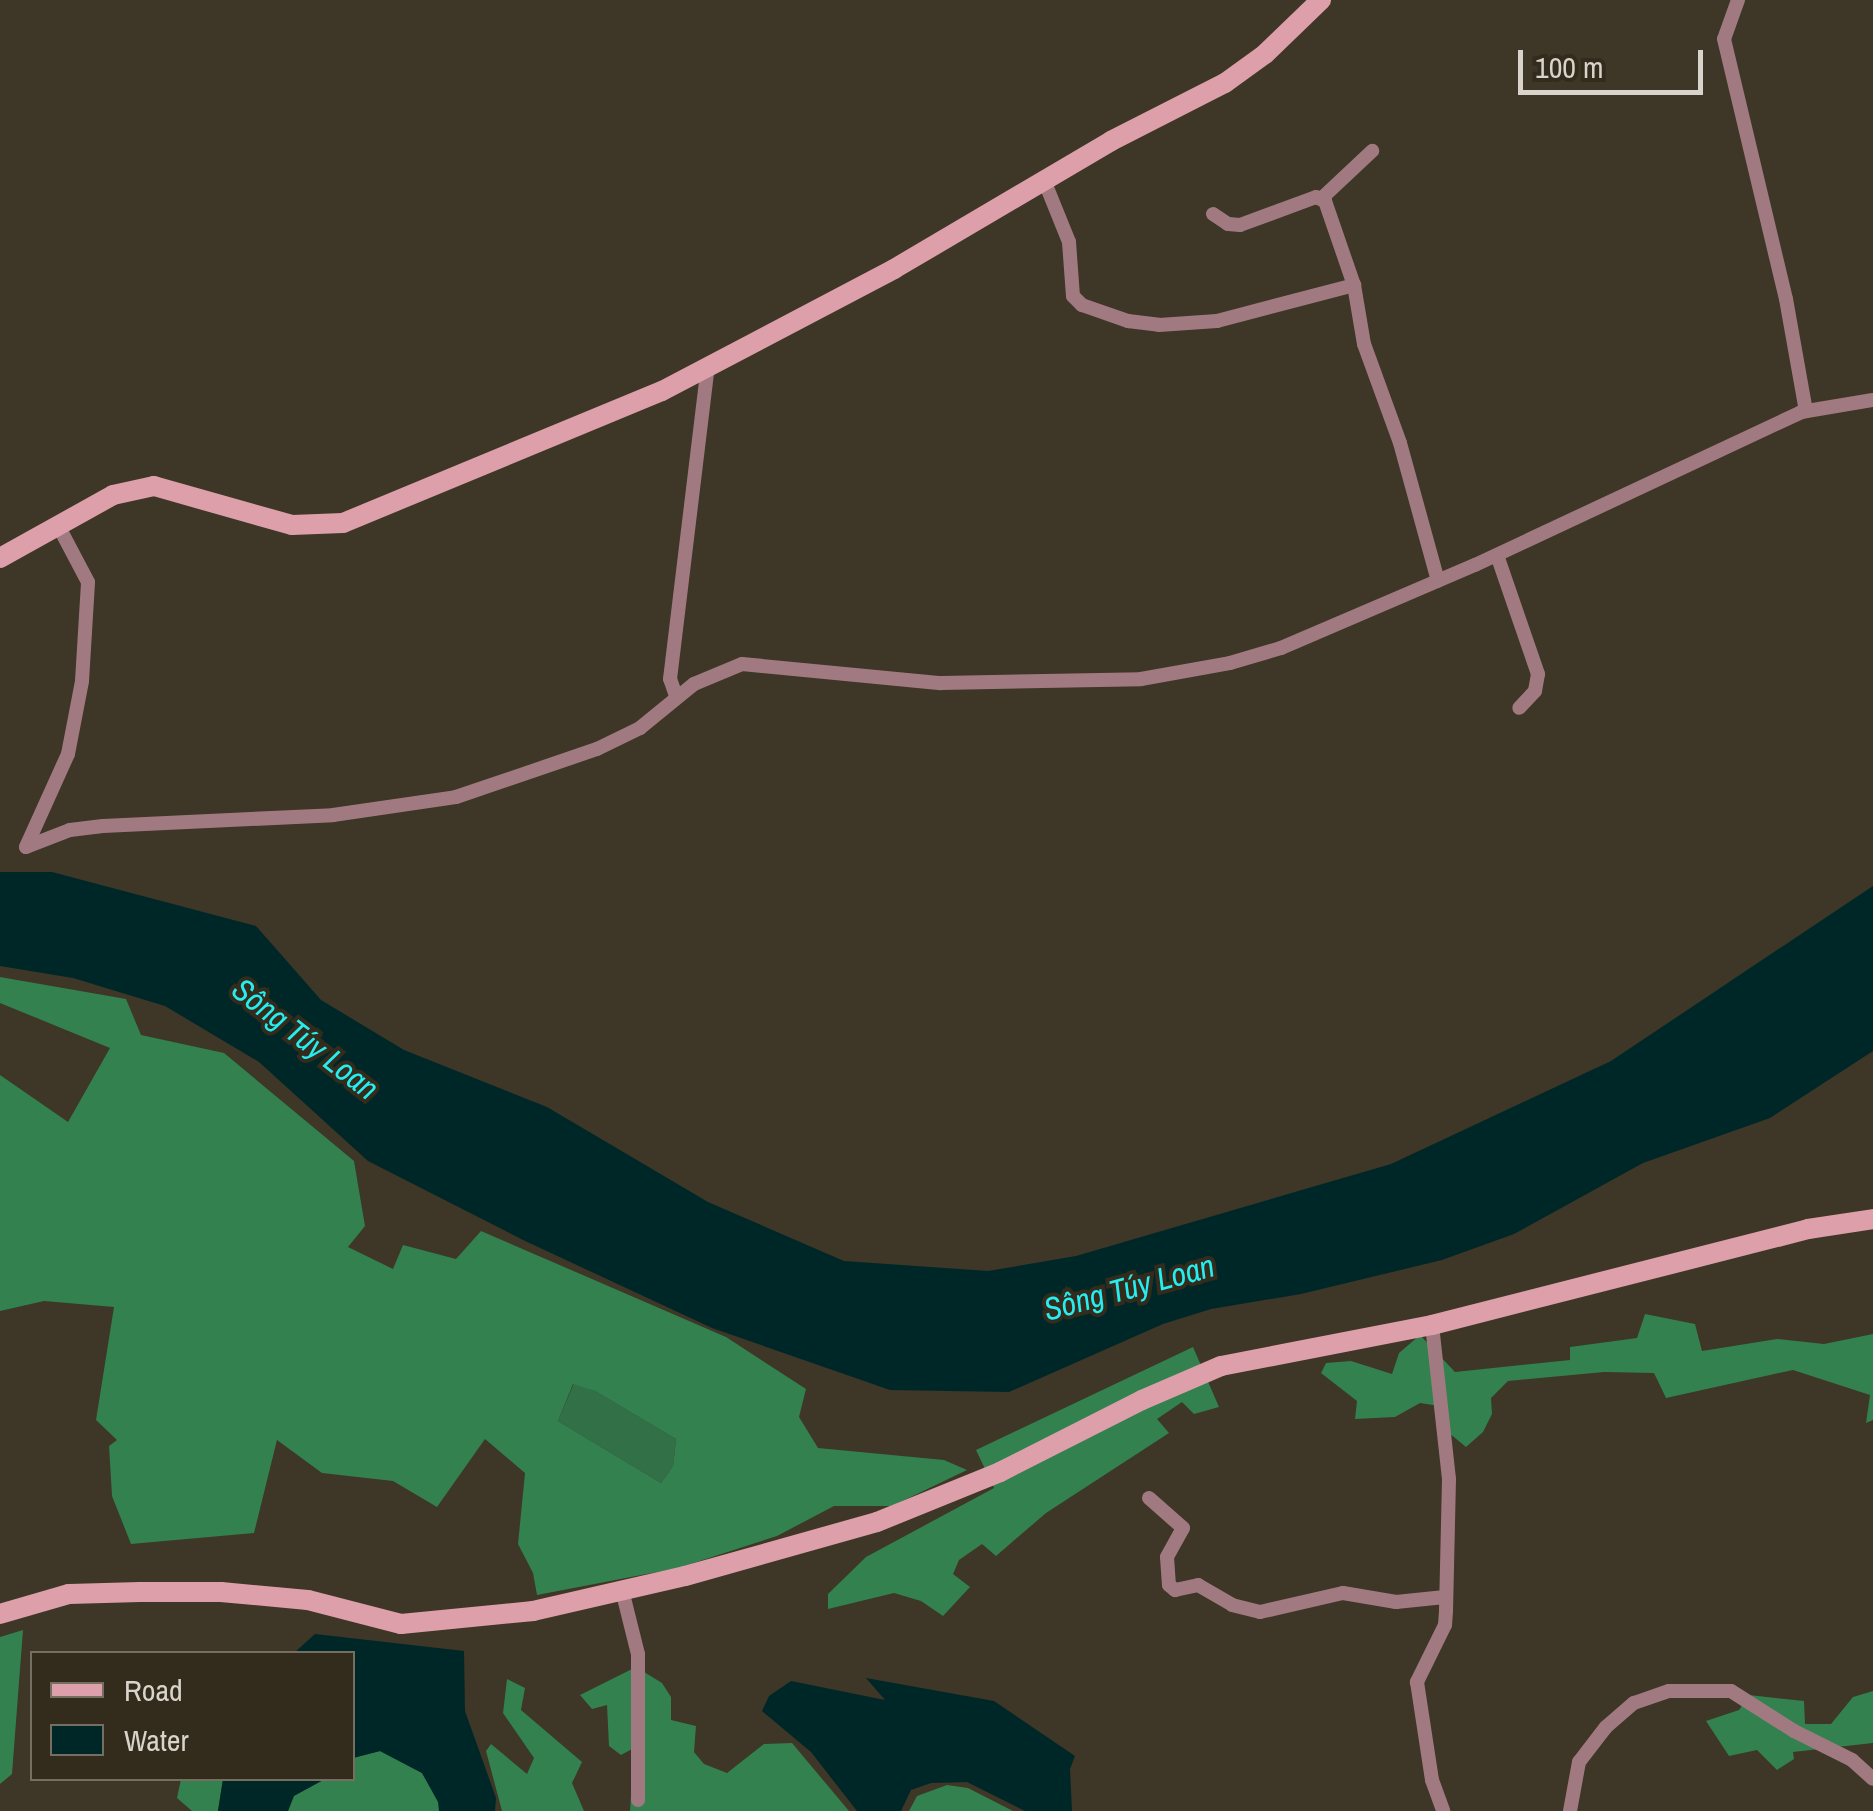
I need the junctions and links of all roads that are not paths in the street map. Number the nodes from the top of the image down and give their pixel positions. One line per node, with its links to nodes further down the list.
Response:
1 (1321, 0): 4 (street)
2 (1738, 0): 10 (street)
3 (1372, 152): 5 (street)
4 (1044, 180): 7 (street); 8 (street)
5 (1322, 198): 6 (street); 7 (street)
6 (1213, 214)
7 (1354, 285): 14 (street)
8 (708, 367): 11 (street); 15 (street)
9 (1873, 400): 10 (street)
10 (1806, 410): 12 (street)
11 (59, 527): 13 (street); 15 (street)
12 (1497, 555): 14 (street); 16 (street)
13 (0, 558)
14 (1438, 581): 15 (street)
15 (676, 696)
16 (1519, 708)
17 (1873, 1220): 18 (street)
18 (1432, 1326): 20 (street); 21 (street)
19 (1148, 1498): 21 (street)
20 (622, 1590): 22 (street); 24 (street)
21 (1445, 1597): 25 (street)
22 (0, 1614)
23 (1873, 1779): 26 (street)
24 (638, 1800)
25 (1443, 1811)
26 (1570, 1811)

